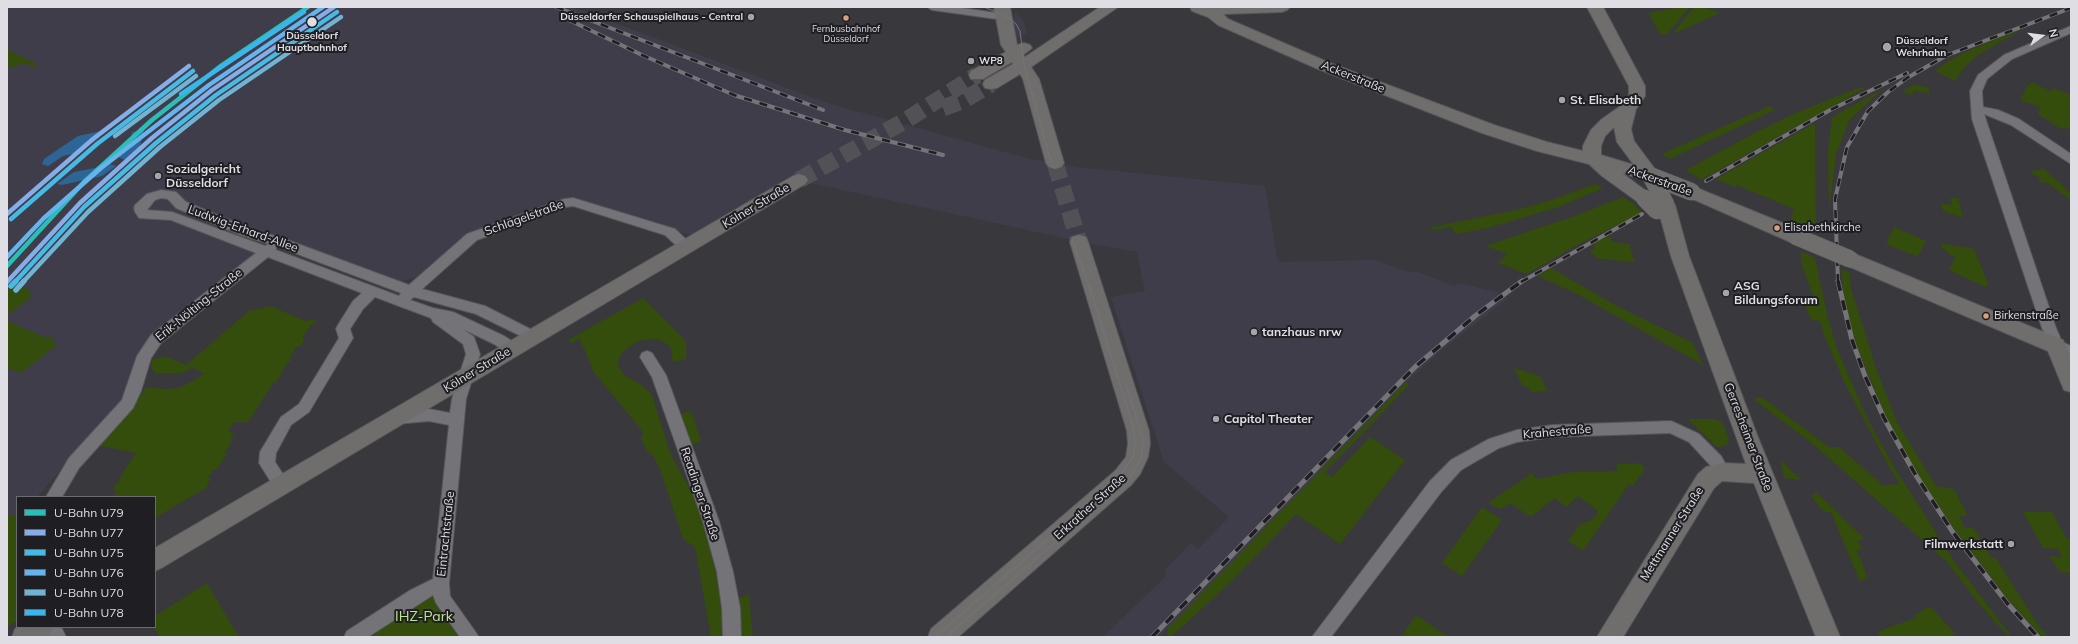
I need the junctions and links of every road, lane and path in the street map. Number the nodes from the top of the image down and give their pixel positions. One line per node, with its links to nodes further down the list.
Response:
1 (932, 7): 9 (street)
2 (1092, 7): 13 (street)
3 (1110, 7): 10 (street)
4 (1126, 7): 10 (street)
5 (1194, 7): 8 (street); 12 (street, Ackerstraße)
6 (1282, 7): 8 (street)
7 (1595, 7): 16 (street)
8 (1229, 9): 12 (street)
9 (1003, 12): 13 (street)
10 (1080, 28): 13 (street)
11 (2071, 29): 17 (street)
12 (1241, 30): 18 (street, Ackerstraße)
13 (1018, 60): 14 (street); 15 (street); 20 (street)
14 (977, 75)
15 (991, 84)
16 (1628, 109): 18 (street); 18 (street)
17 (1977, 109): 19 (street); 35 (street)
18 (1608, 140): 21 (street, Ackerstraße); 21 (street, Gerresheimer Straße); 24 (street, bridge)
19 (2071, 160)
20 (1055, 163)
21 (1651, 176): 23 (street, Ackerstraße, bridge); 24 (street, Gerresheimer Straße, bridge)
22 (799, 180): 27 (street, Kölner Straße)
23 (1717, 203): 24 (street); 35 (street, Ackerstraße, bridge)
24 (1664, 209): 42 (street, Gerresheimer Straße)
25 (279, 242): 28 (street, Erik-Nölting-Straße); 28 (street, Ludwig-Erhard-Allee); 30 (street, Ludwig-Erhard-Allee)
26 (1079, 242): 54 (street, Erkrather Straße)
27 (686, 247): 30 (street, Schlägelstraße); 33 (street, Kölner Straße)
28 (266, 252): 29 (street, Ludwig-Erhard-Allee); 44 (street, Erik-Nölting-Straße)
29 (373, 291): 31 (street, Ludwig-Erhard-Allee); 43 (street)
30 (411, 291): 31 (street, Schlägelstraße); 33 (street, Ludwig-Erhard-Allee)
31 (401, 302): 32 (street, Ludwig-Erhard-Allee)
32 (431, 313): 34 (street, Ludwig-Erhard-Allee); 37 (street, Ludwig-Erhard-Allee)
33 (533, 337): 34 (street, Kölner Straße)
34 (513, 349): 37 (street, Kölner Straße)
35 (2064, 349): 38 (street)
36 (647, 357): 53 (street, Readinger Straße)
37 (465, 378): 39 (street, Kölner Straße); 40 (street, Eintrachtstraße)
38 (2071, 384)
39 (396, 418): 40 (street); 43 (street, Kölner Straße)
40 (457, 421): 46 (street, Eintrachtstraße)
41 (1722, 472): 42 (street); 55 (street, Krahestraße); 56 (street, Mettmanner Straße)
42 (1762, 474): 57 (street, Gerresheimer Straße)
43 (282, 485): 45 (street, Kölner Straße)
44 (55, 496)
45 (156, 559)
46 (441, 583): 51 (street); 52 (street, Eintrachtstraße)
47 (39, 628): 49 (street)
48 (52, 628): 50 (street)
49 (24, 637)
50 (57, 637)
51 (353, 637)
52 (470, 637)
53 (732, 637)
54 (940, 637)
55 (1321, 637)
56 (1609, 637)
57 (1828, 637)

